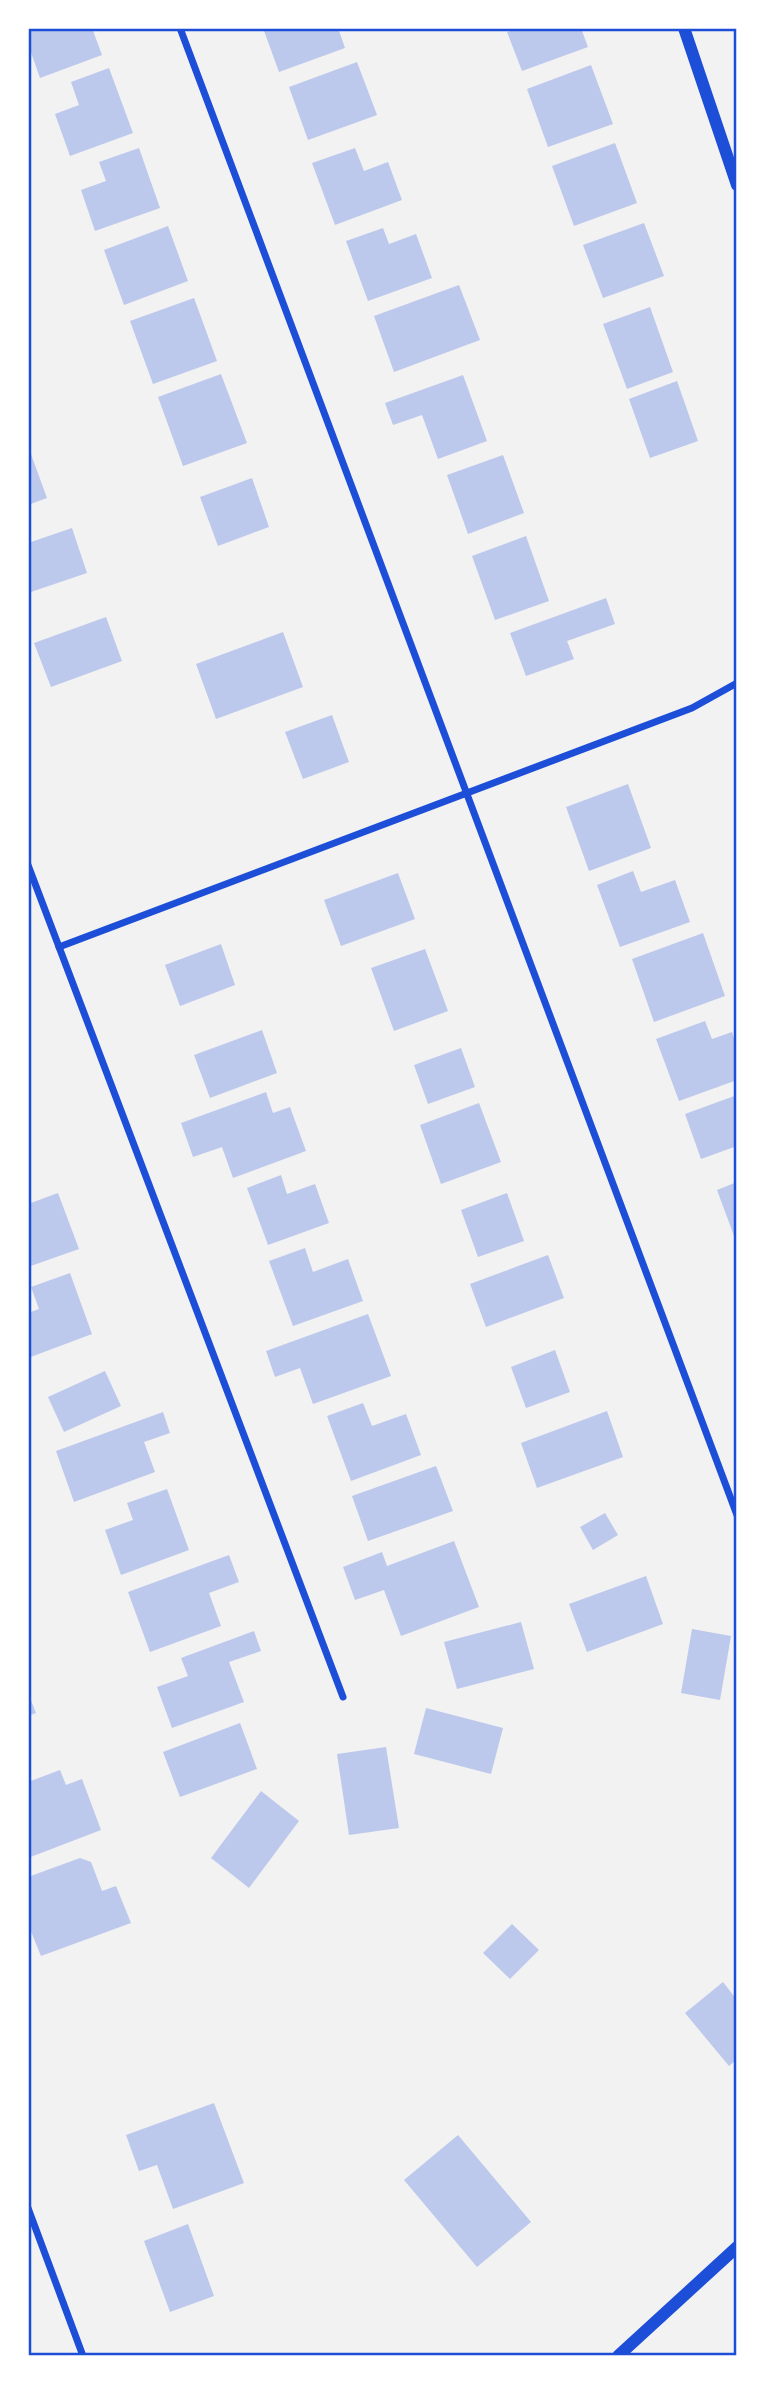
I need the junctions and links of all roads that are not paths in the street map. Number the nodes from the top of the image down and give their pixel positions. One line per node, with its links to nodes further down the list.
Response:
1 (180, 28): 5 (street)
2 (684, 28): 3 (street)
3 (737, 185)
4 (737, 683): 5 (street)
5 (466, 791): 7 (street); 8 (street)
6 (28, 865): 7 (street)
7 (59, 947): 9 (street)
8 (737, 1515)
9 (343, 1697)
10 (28, 2208): 12 (street)
11 (737, 2247): 13 (street)
12 (83, 2356)
13 (618, 2356)

